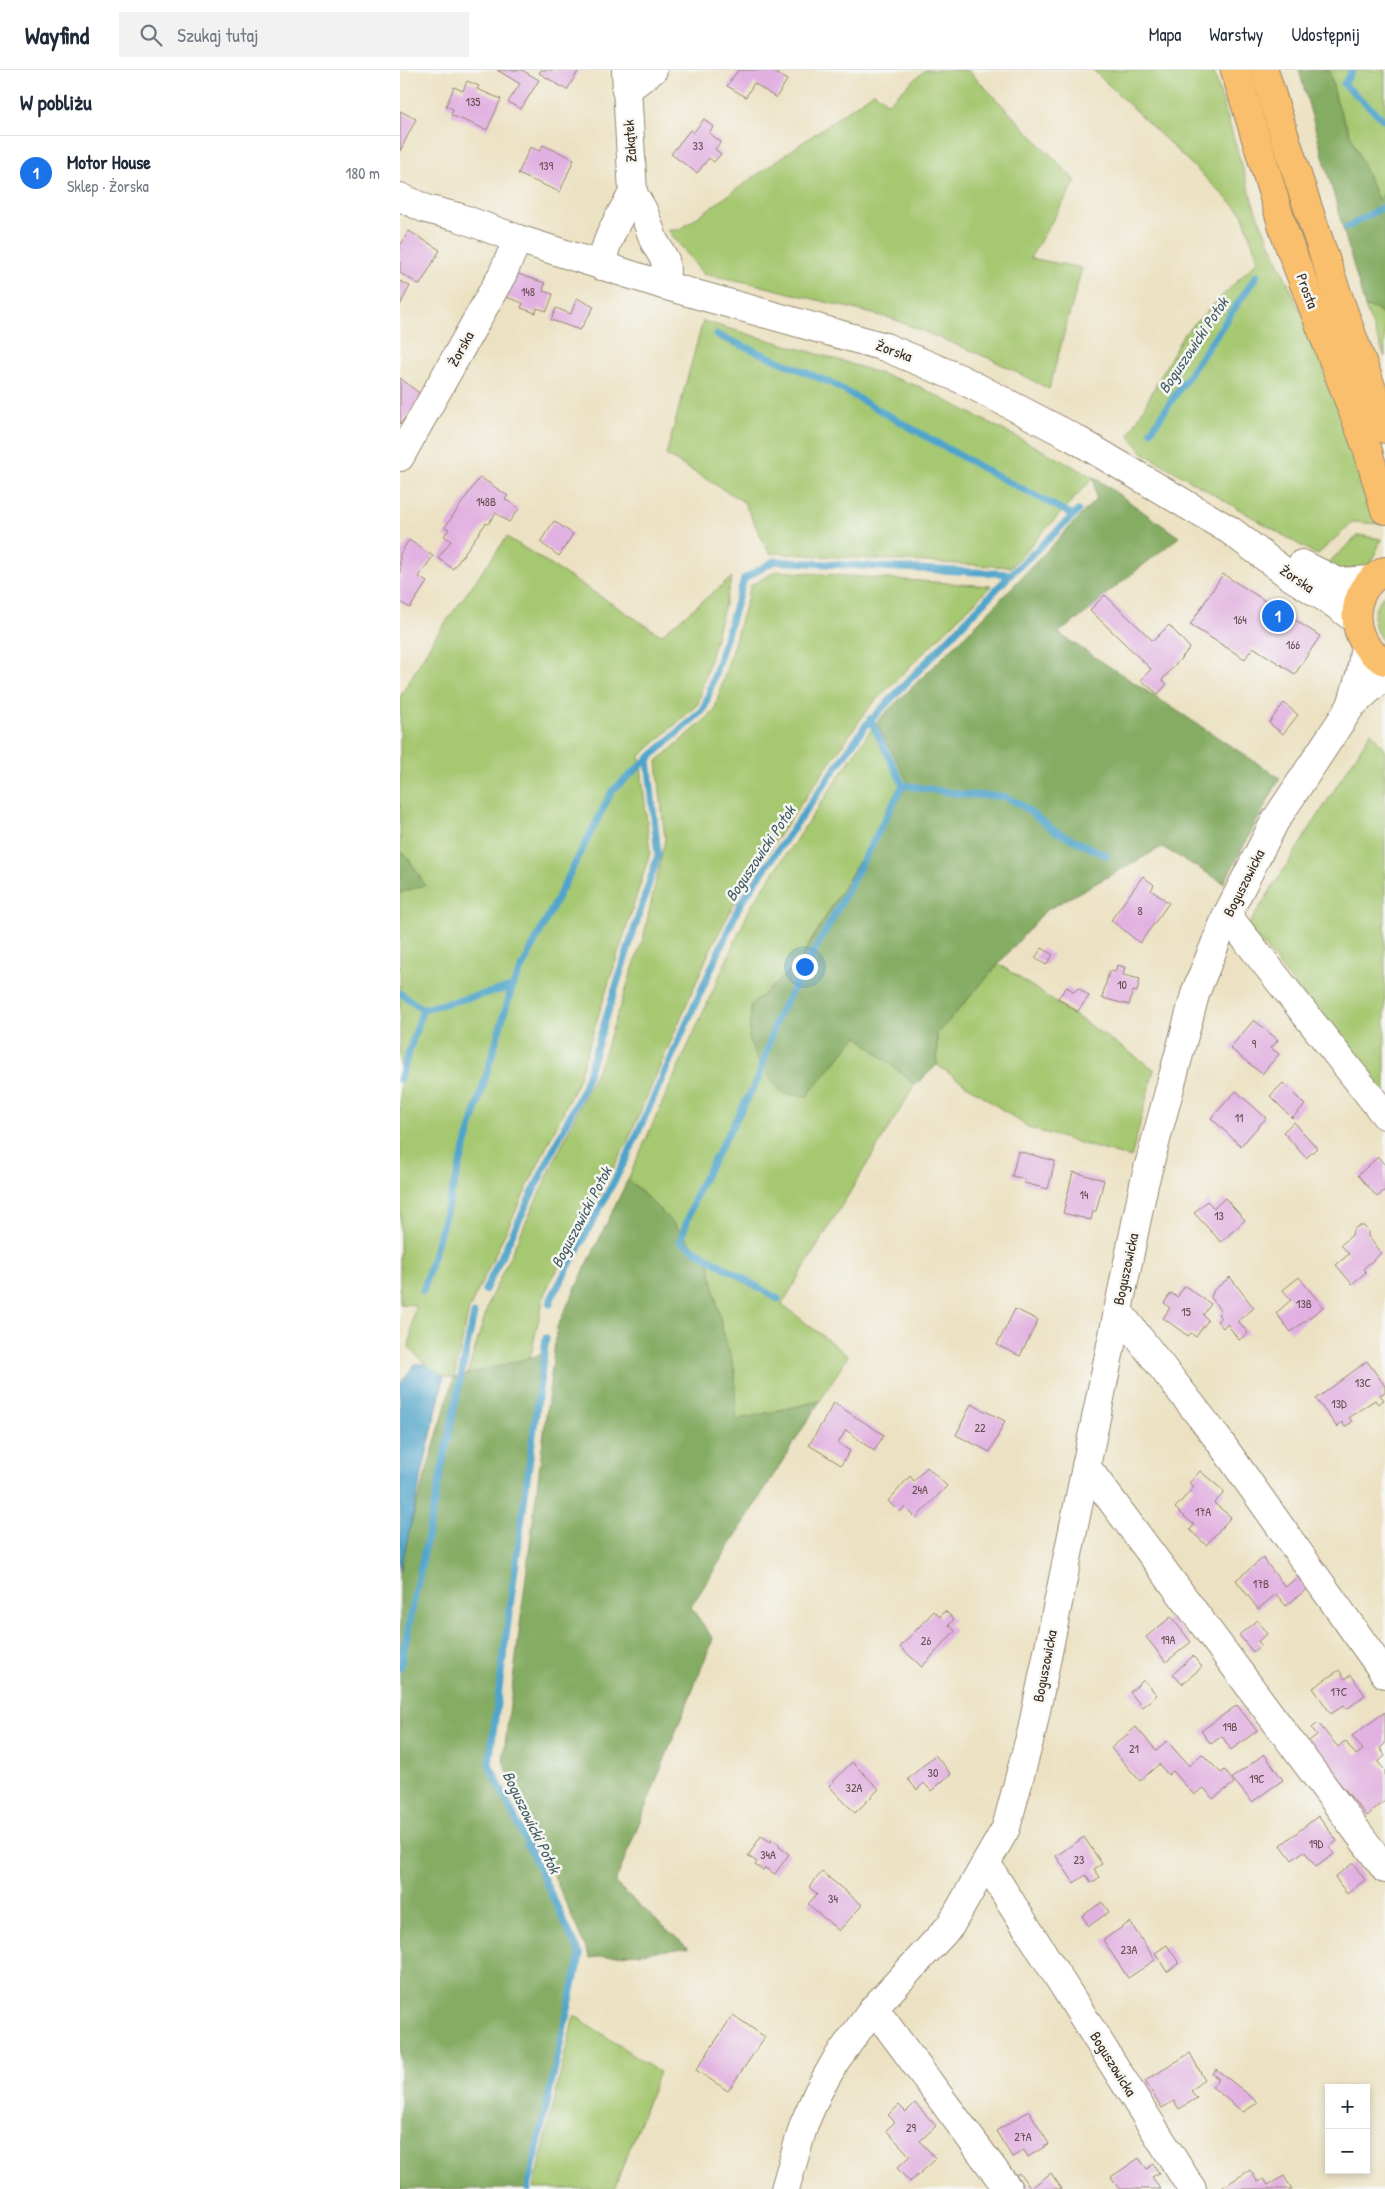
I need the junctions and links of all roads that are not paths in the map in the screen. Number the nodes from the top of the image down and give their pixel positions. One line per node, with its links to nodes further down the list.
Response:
1 (653, 70): 4 (street, Zakątek)
2 (1235, 70): 12 (main road, Prosta)
3 (1264, 70): 10 (main road, Prosta)
4 (626, 80): 5 (street, Zakątek)
5 (633, 193): 8 (street); 9 (street, Zakątek)
6 (400, 197): 7 (street, Żorska)
7 (518, 238): 8 (street, Żorska); 11 (street, Żorska)
8 (601, 266): 9 (street, Żorska)
9 (663, 285): 13 (street, Żorska)
10 (1384, 421)
11 (400, 457)
12 (1385, 510)
13 (1240, 537): 14 (street, Żorska); 15 (street, Żorska)
14 (1380, 570): 15 (main road)
15 (1356, 620): 16 (main road)
16 (1375, 653): 18 (street, Boguszowicka)
17 (1385, 675): 18 (street, Boguszowicka)
18 (1351, 706): 19 (street, Boguszowicka)
19 (1227, 915): 20 (street); 21 (street, Boguszowicka)
20 (1385, 1115)
21 (1118, 1311): 22 (street, Boguszowicka); 23 (street)
22 (1086, 1466): 24 (street, Boguszowicka); 25 (street)
23 (1385, 1674)
24 (986, 1863): 26 (street, Boguszowicka); 29 (street, Boguszowicka)
25 (1385, 1869)
26 (874, 2008): 27 (street, Boguszowicka); 28 (street)
27 (786, 2189)
28 (1008, 2189)
29 (1192, 2189)

